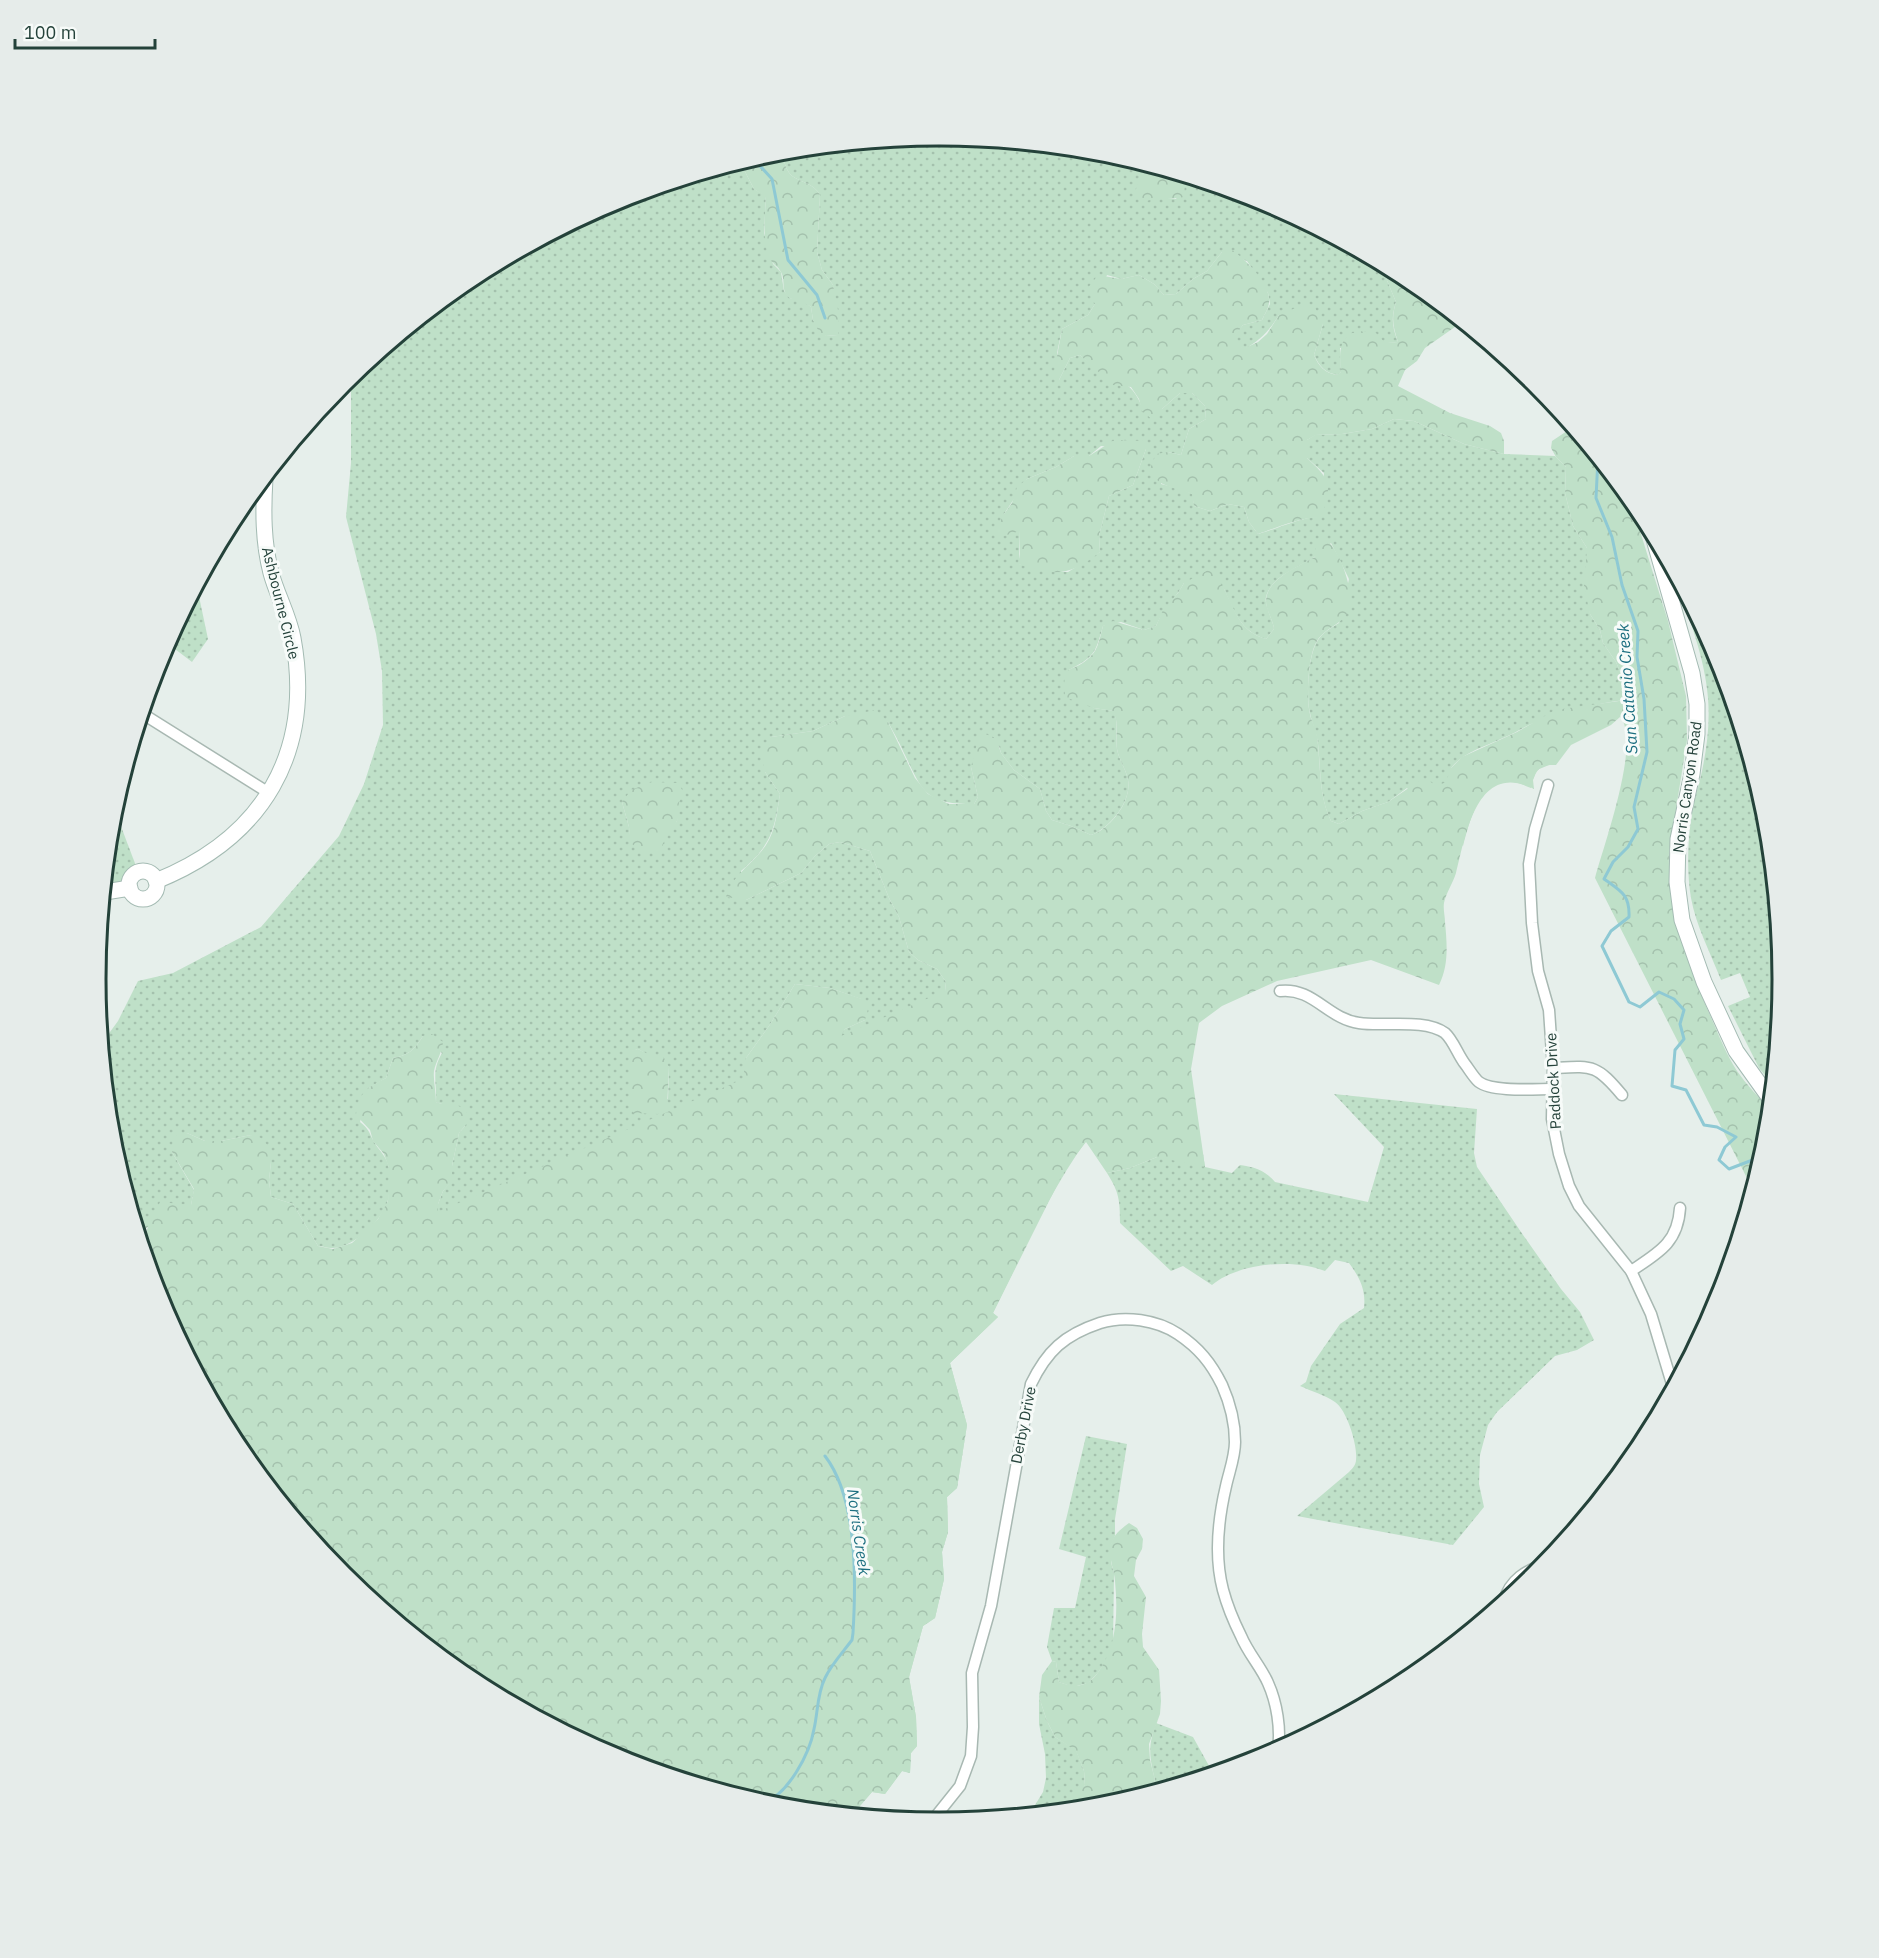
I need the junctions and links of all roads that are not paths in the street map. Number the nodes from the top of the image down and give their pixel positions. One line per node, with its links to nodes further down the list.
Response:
1 (264, 492): 3 (street, Ashbourne Circle)
2 (259, 499): 3 (street)
3 (264, 499): 7 (street, Ashbourne Circle)
4 (1660, 560): 12 (street, Norris Canyon Road)
5 (149, 718): 7 (street)
6 (1548, 785): 10 (street, Paddock Drive)
7 (269, 793): 8 (street, Ashbourne Circle)
8 (112, 891)
9 (1280, 991): 11 (street)
10 (1553, 1068): 11 (street, Paddock Drive); 13 (street)
11 (1551, 1089): 15 (street, Paddock Drive)
12 (1764, 1091)
13 (1622, 1095)
14 (1680, 1208): 15 (street)
15 (1630, 1271): 16 (street, Paddock Drive)
16 (1673, 1374)
17 (1279, 1739): 18 (street, Derby Drive)
18 (939, 1812)

